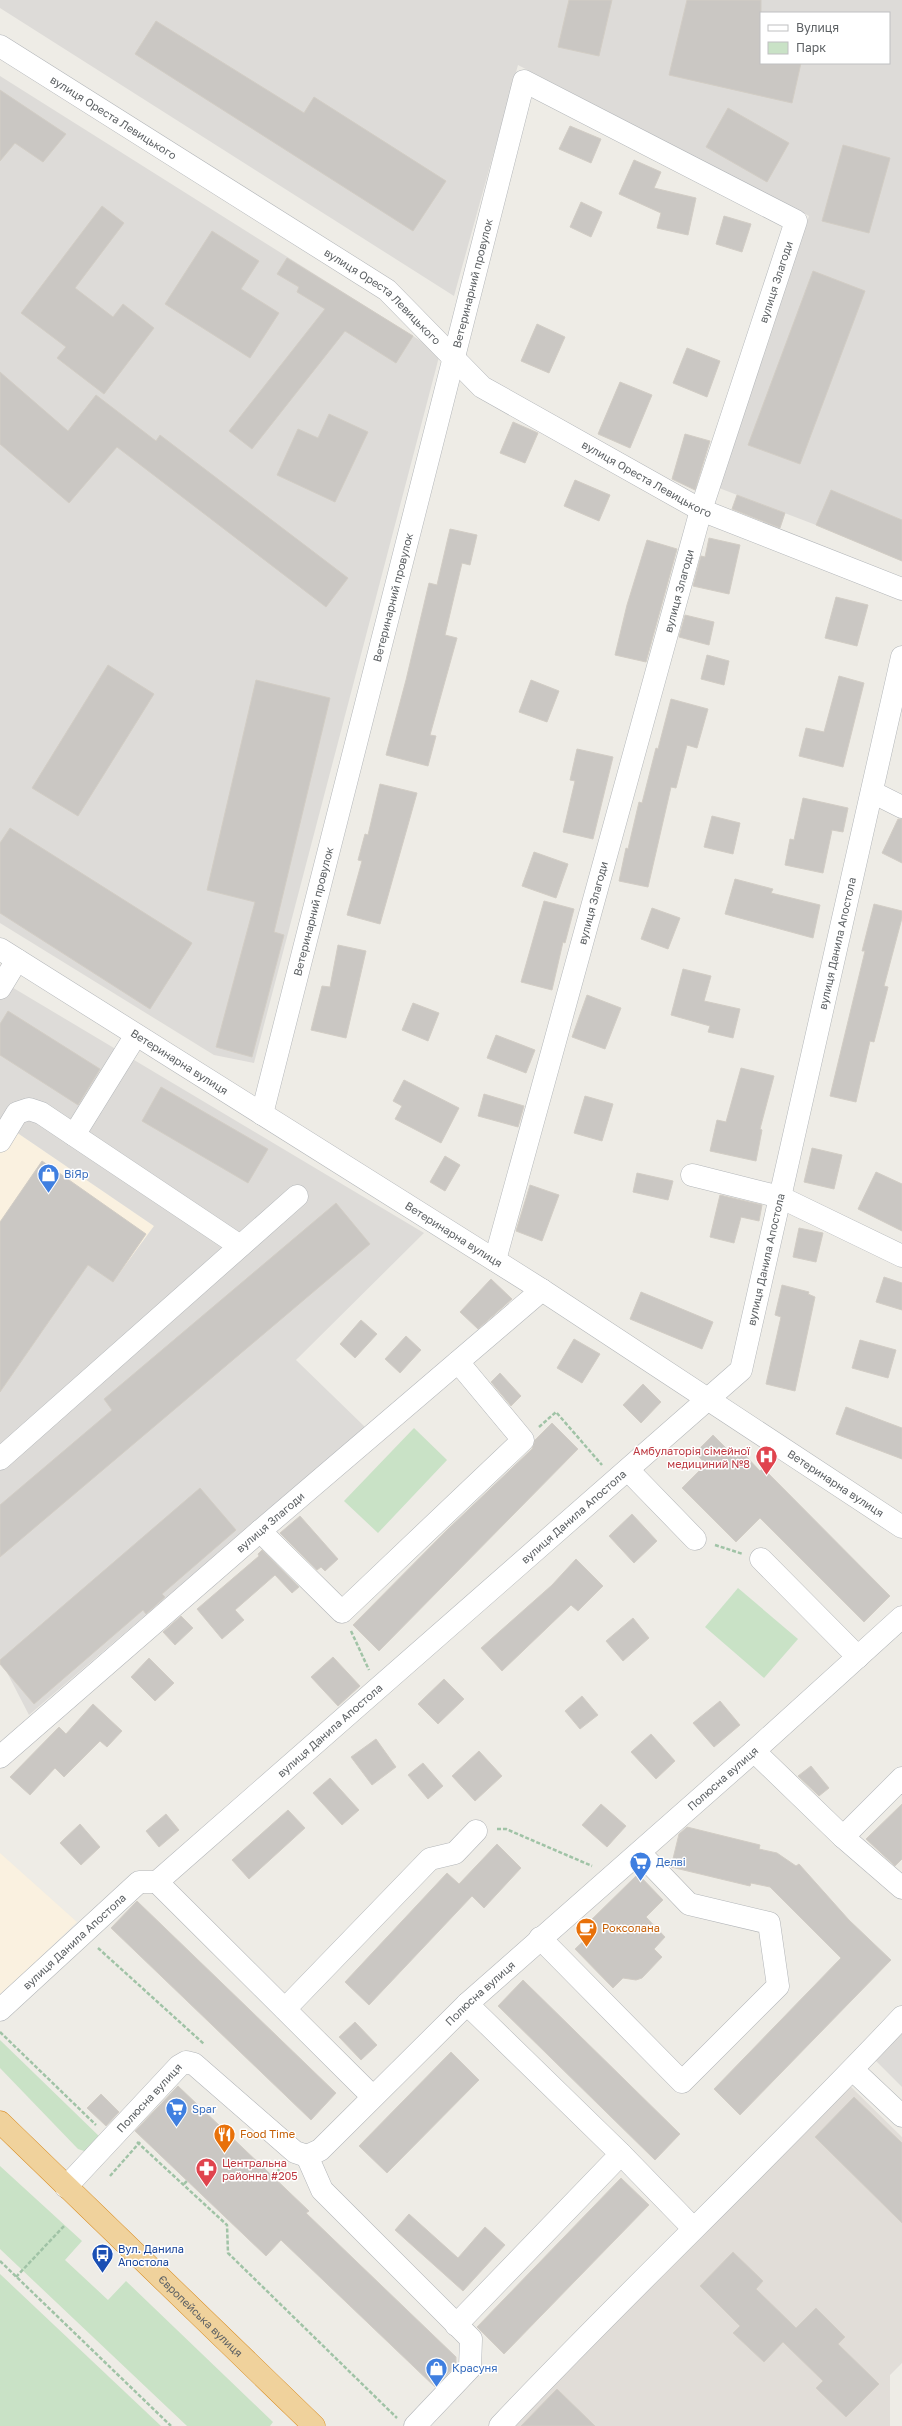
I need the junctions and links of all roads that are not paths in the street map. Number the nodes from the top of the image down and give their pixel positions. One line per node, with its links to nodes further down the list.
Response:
1 (0, 46): 3 (street, вулиця Ореста Левицького)
2 (524, 81): 3 (street, Ветеринарний провулок); 4 (street, вулиця Злагоди)
3 (453, 358): 4 (street, вулиця Ореста Левицького); 12 (street, Ветеринарний провулок)
4 (701, 510): 5 (street, вулиця Ореста Левицького); 20 (street, вулиця Злагоди)
5 (902, 589)
6 (902, 657): 7 (street, вулиця Данила Апостола)
7 (872, 792): 8 (street); 17 (street, вулиця Данила Апостола)
8 (902, 807)
9 (9, 955): 10 (street); 11 (street, Ветеринарна вулиця)
10 (0, 988)
11 (136, 1035): 12 (street, Ветеринарна вулиця); 13 (street)
12 (262, 1114): 20 (street, Ветеринарна вулиця)
13 (74, 1135): 14 (street); 18 (street)
14 (0, 1139)
15 (692, 1175): 17 (street)
16 (296, 1196): 18 (street)
17 (780, 1197): 19 (street); 23 (street, вулиця Данила Апостола)
18 (240, 1246): 24 (street)
19 (902, 1256)
20 (495, 1260): 21 (street, Ветеринарна вулиця)
21 (542, 1290): 22 (street, вулиця Злагоди); 23 (street, Ветеринарна вулиця)
22 (458, 1362): 27 (street, вулиця Злагоди); 27 (street)
23 (709, 1399): 25 (street, вулиця Данила Апостола); 26 (street, Ветеринарна вулиця)
24 (0, 1459)
25 (622, 1475): 28 (street); 38 (street, вулиця Данила Апостола)
26 (902, 1527)
27 (260, 1531): 33 (street, вулиця Злагоди)
28 (696, 1539)
29 (761, 1559): 31 (street)
30 (902, 1617): 31 (street, Полюсна вулиця)
31 (858, 1657): 32 (street, Полюсна вулиця)
32 (754, 1751): 36 (street); 37 (street, Полюсна вулиця)
33 (0, 1756)
34 (902, 1778): 36 (street)
35 (476, 1831): 42 (street)
36 (843, 1837): 39 (street)
37 (640, 1853): 40 (street, Полюсна вулиця); 40 (street)
38 (157, 1882): 42 (street); 43 (street, вулиця Данила Апостола)
39 (902, 1888)
40 (540, 1938): 41 (street, Полюсна вулиця)
41 (467, 2004): 46 (street, Полюсна вулиця); 49 (street)
42 (285, 2009): 46 (street)
43 (0, 2010)
44 (902, 2017): 45 (street)
45 (853, 2070): 47 (street); 52 (street)
46 (372, 2096): 50 (street, Полюсна вулиця)
47 (902, 2116)
48 (0, 2122): 51 (highway, Європейська вулиця)
49 (621, 2154): 52 (street); 53 (street)
50 (307, 2156): 51 (street, Полюсна вулиця); 53 (street)
51 (66, 2187): 55 (highway, Європейська вулиця)
52 (693, 2228): 56 (street)
53 (456, 2325): 54 (street)
54 (407, 2423)
55 (314, 2426)
56 (500, 2426)

